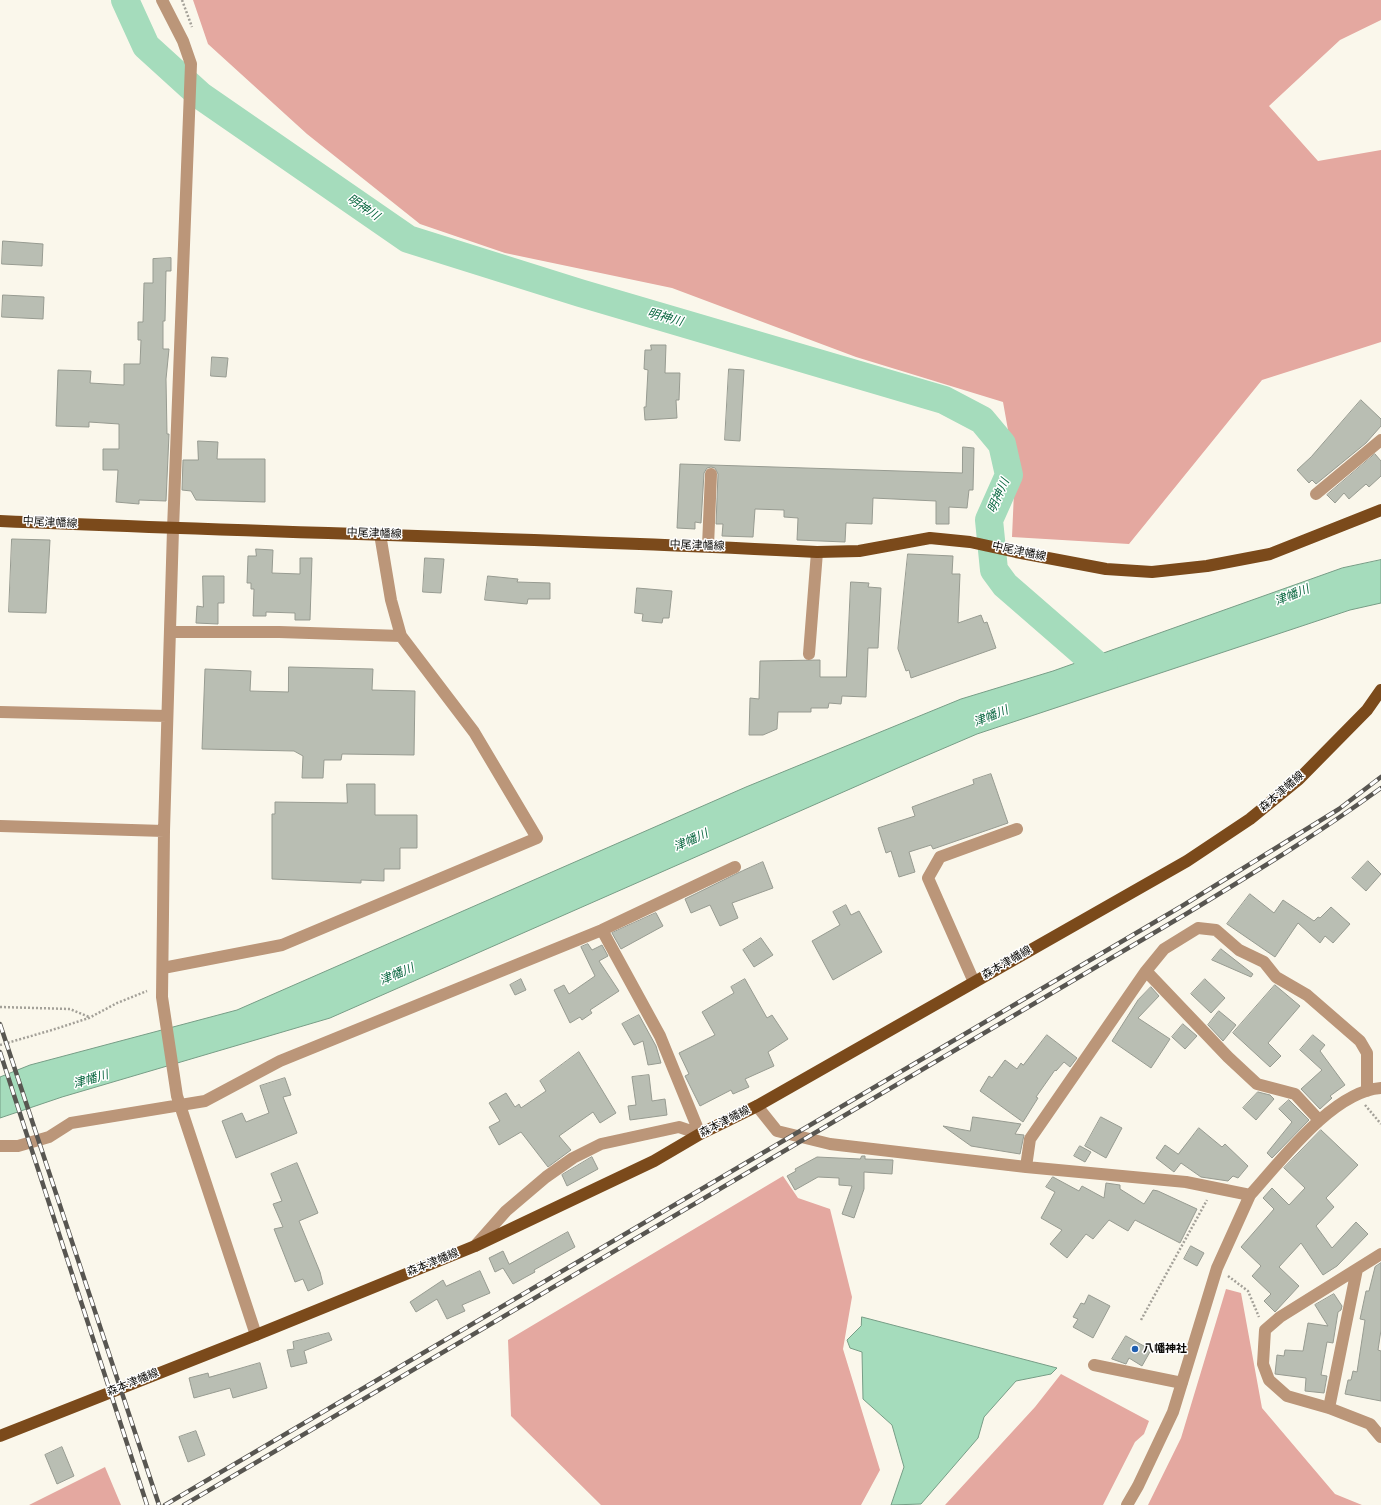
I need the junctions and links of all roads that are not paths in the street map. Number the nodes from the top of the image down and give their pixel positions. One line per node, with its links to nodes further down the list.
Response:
1 (162, 0): 7 (street)
2 (1381, 440): 4 (street)
3 (711, 474): 9 (street)
4 (1316, 494)
5 (1381, 510): 10 (main road, 中尾津幡線)
6 (0, 521): 7 (main road, 中尾津幡線)
7 (173, 529): 8 (main road, 中尾津幡線); 11 (street)
8 (380, 534): 9 (main road, 中尾津幡線); 12 (street)
9 (708, 546): 10 (main road, 中尾津幡線)
10 (817, 552): 13 (street)
11 (170, 632): 12 (street); 16 (street)
12 (401, 636): 22 (street)
13 (809, 654)
14 (1381, 690): 24 (main road, 森本津幡線)
15 (0, 712): 16 (street)
16 (167, 716): 19 (street)
17 (0, 826): 19 (street)
18 (1017, 829): 24 (street)
19 (164, 831): 22 (street)
20 (735, 867): 21 (street)
21 (602, 930): 27 (street); 30 (street)
22 (163, 968): 27 (street)
23 (1146, 971): 26 (street); 29 (street); 32 (street)
24 (974, 982): 28 (main road, 森本津幡線)
25 (1381, 1088): 26 (street)
26 (1362, 1093): 29 (street)
27 (178, 1101): 31 (street); 37 (street)
28 (758, 1106): 30 (main road, 森本津幡線); 32 (street)
29 (1319, 1120): 33 (street)
30 (700, 1134): 34 (main road, 森本津幡線); 34 (street)
31 (0, 1146)
32 (1026, 1167): 33 (street)
33 (1250, 1194): 39 (street)
34 (475, 1246): 37 (main road, 森本津幡線)
35 (1381, 1254): 36 (street)
36 (1357, 1269): 40 (street); 40 (street)
37 (256, 1335): 41 (main road, 森本津幡線)
38 (1094, 1365): 39 (street)
39 (1182, 1383): 43 (street)
40 (1330, 1408): 42 (street)
41 (0, 1436)
42 (1381, 1436)
43 (1127, 1505)

